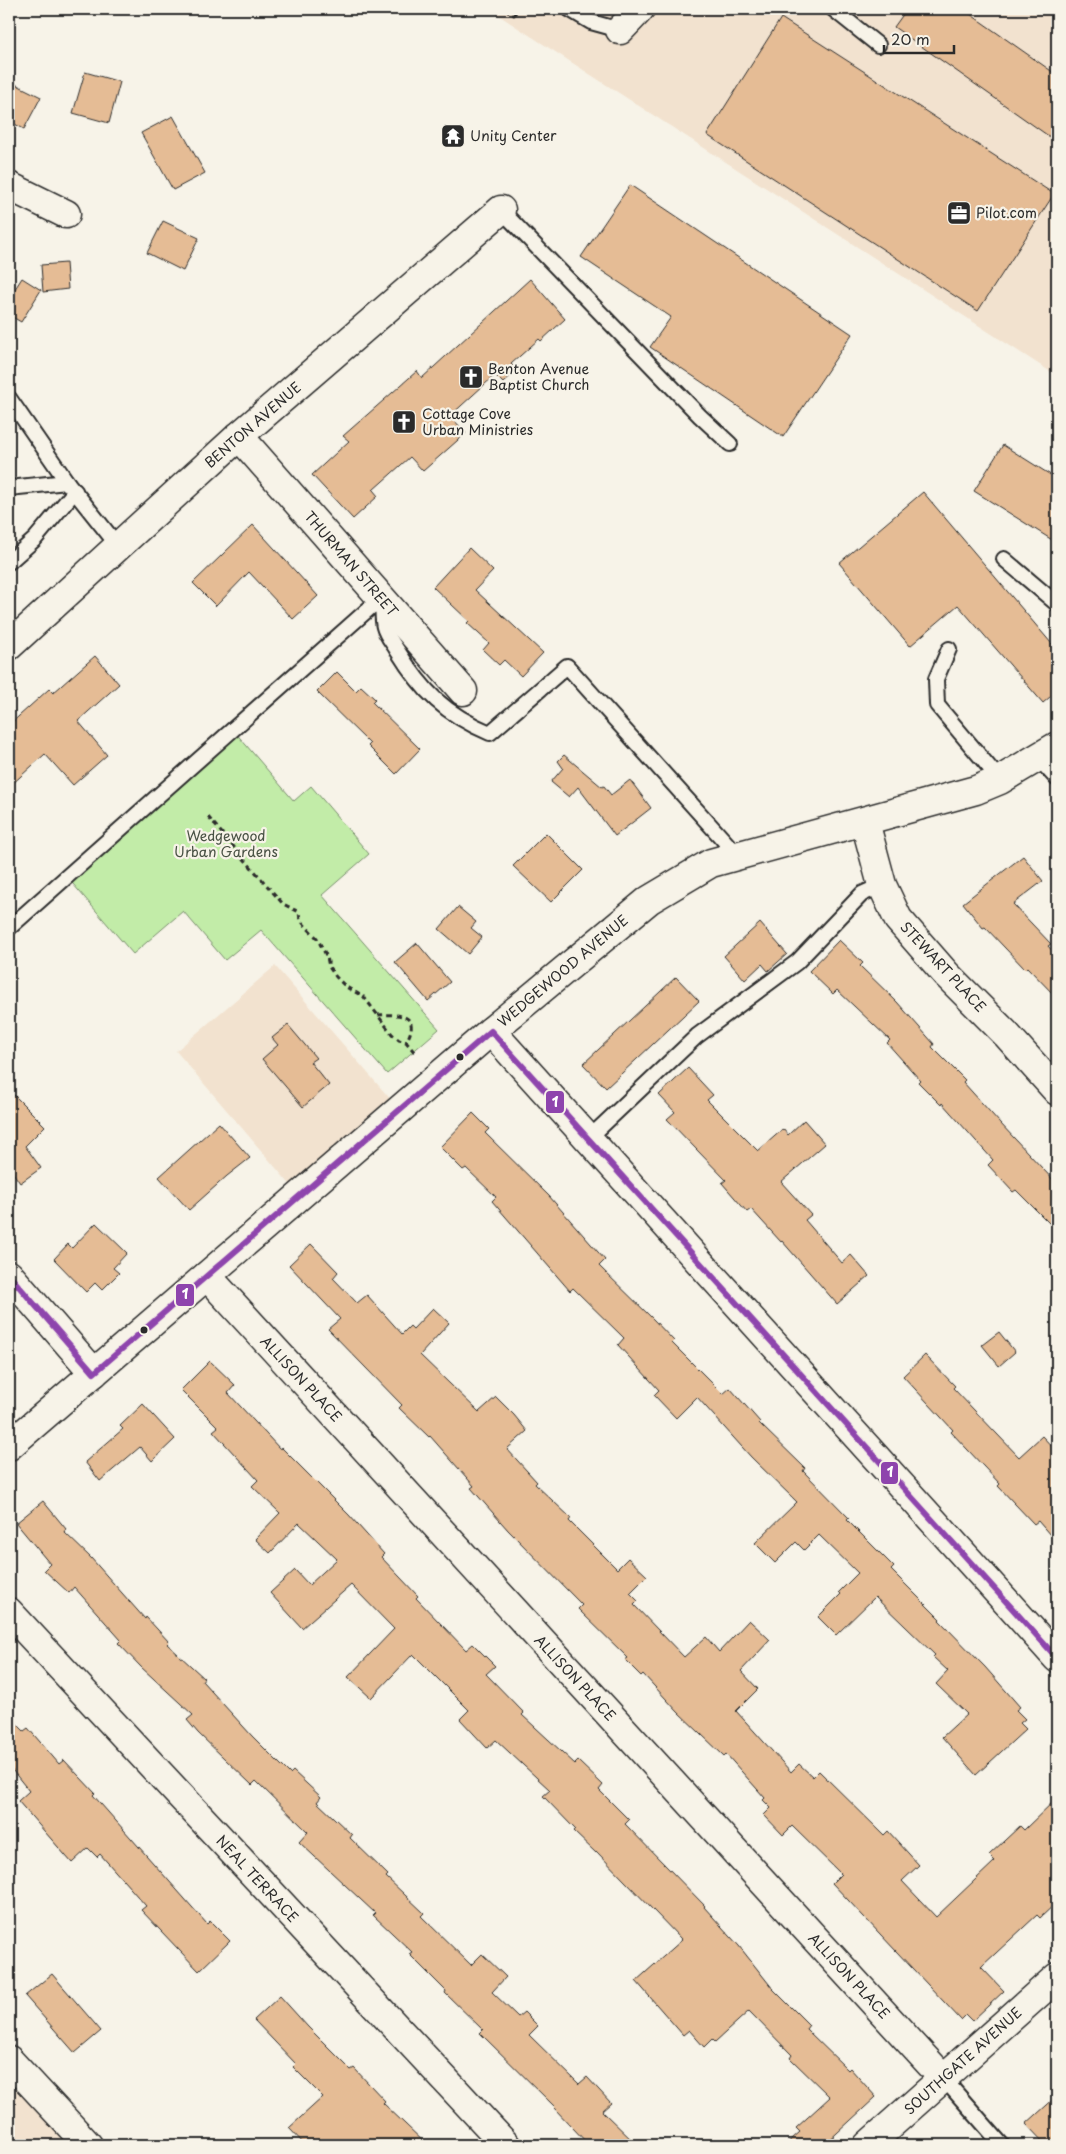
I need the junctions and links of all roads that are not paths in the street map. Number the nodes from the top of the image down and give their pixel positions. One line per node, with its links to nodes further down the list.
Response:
1 (569, 9): 4 (lane)
2 (640, 9): 5 (street)
3 (833, 9): 6 (lane)
4 (586, 13): 5 (lane)
5 (620, 30)
6 (878, 45)
7 (9, 186): 9 (street)
8 (501, 210): 11 (street, BENTON AVENUE); 12 (lane)
9 (66, 214)
10 (9, 398): 13 (lane)
11 (239, 436): 15 (street, BENTON AVENUE); 18 (street, THURMAN STREET)
12 (730, 444)
13 (71, 486): 14 (lane); 15 (lane); 17 (lane)
14 (9, 488)
15 (118, 546): 20 (street, BENTON AVENUE)
16 (1004, 559): 19 (lane)
17 (9, 562)
18 (381, 598): 22 (street, THURMAN STREET); 27 (lane); 29 (lane)
19 (1057, 604)
20 (9, 646)
21 (949, 649): 25 (lane)
22 (463, 691)
23 (1048, 752): 24 (lane); 25 (street, WEDGEWOOD AVENUE)
24 (1057, 779)
25 (1000, 780): 26 (street, WEDGEWOOD AVENUE)
26 (865, 822): 27 (street, WEDGEWOOD AVENUE); 28 (street, STEWART PLACE)
27 (738, 856): 30 (street, WEDGEWOOD AVENUE)
28 (882, 885): 31 (street, STEWART PLACE); 32 (lane)
29 (9, 928)
30 (491, 1031): 32 (street); 34 (street, WEDGEWOOD AVENUE)
31 (1057, 1091)
32 (588, 1139): 38 (street)
33 (9, 1275): 35 (street)
34 (207, 1276): 35 (street, WEDGEWOOD AVENUE); 41 (street, ALLISON PLACE)
35 (94, 1373): 36 (street, WEDGEWOOD AVENUE)
36 (9, 1446)
37 (9, 1612): 43 (street, NEAL TERRACE)
38 (1057, 1658)
39 (1057, 1977): 41 (street, SOUTHGATE AVENUE)
40 (9, 2060): 42 (street)
41 (944, 2079): 44 (street, SOUTHGATE AVENUE); 45 (lane)
42 (88, 2145)
43 (506, 2145)
44 (868, 2145)
45 (1002, 2145)

